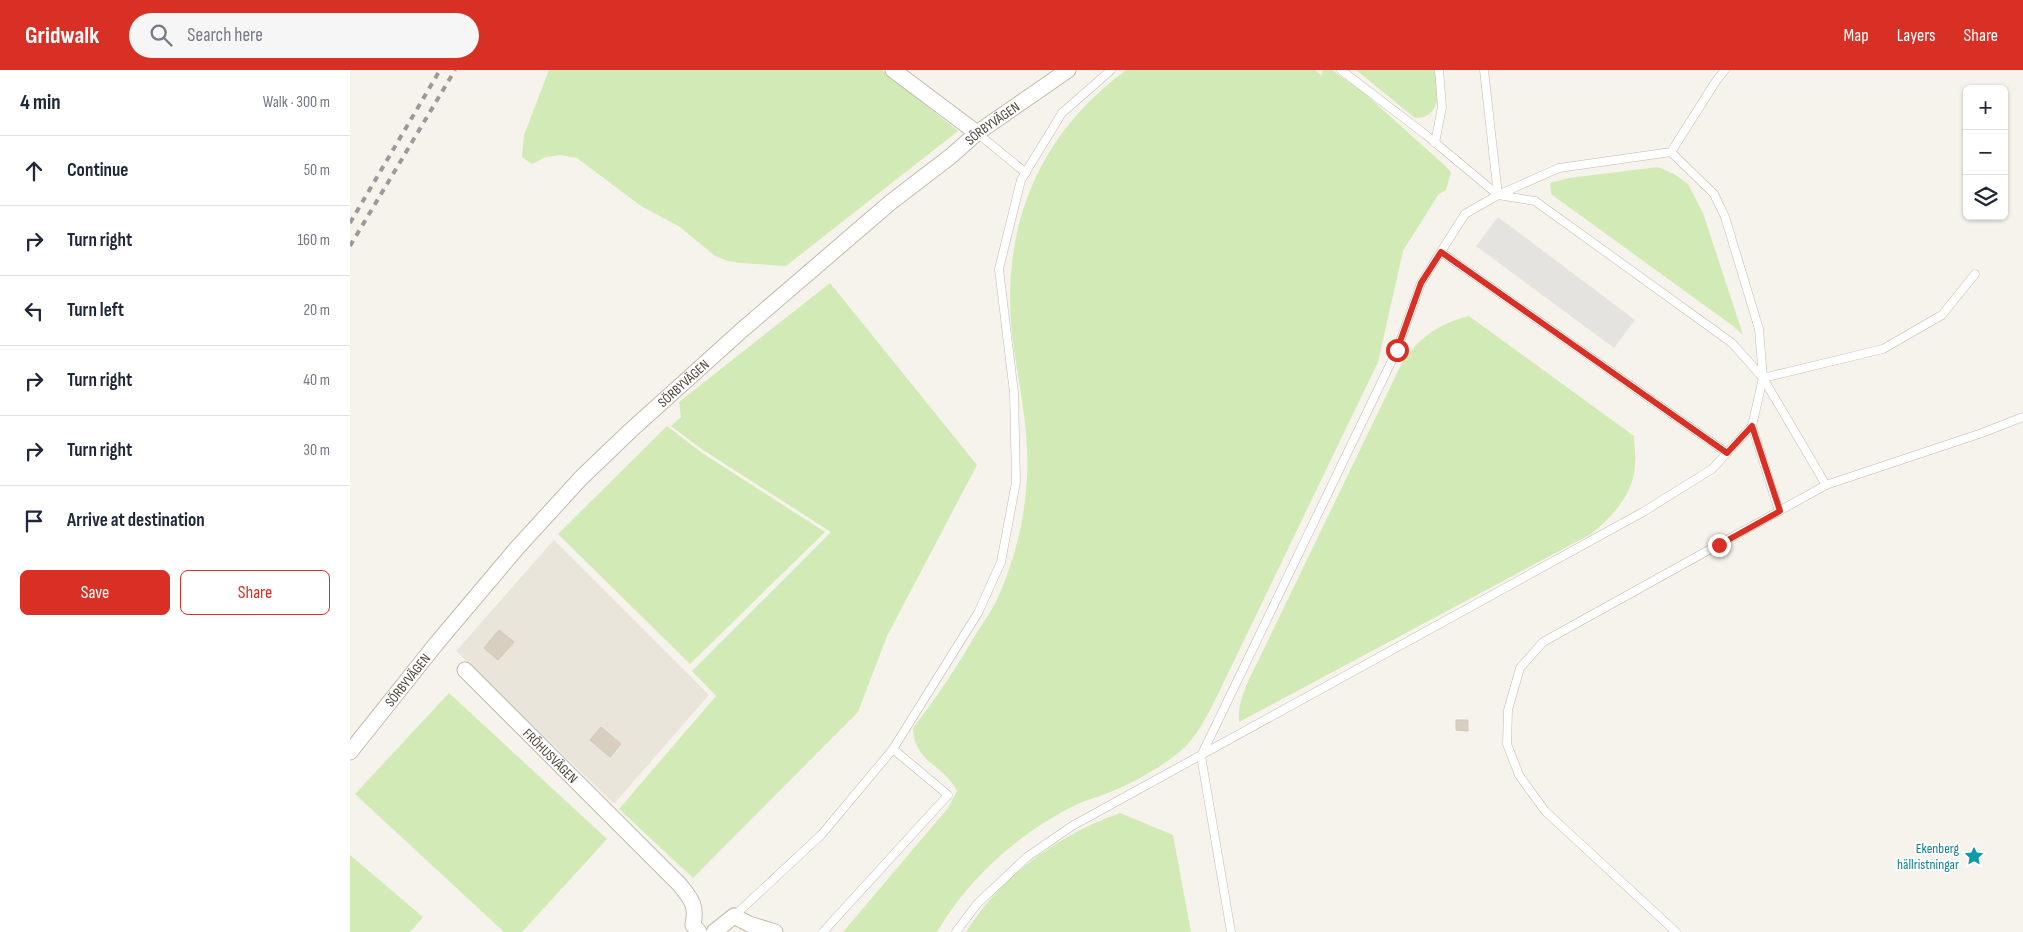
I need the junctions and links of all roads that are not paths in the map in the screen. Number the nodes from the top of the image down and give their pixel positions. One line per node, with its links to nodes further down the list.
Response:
1 (893, 70): 8 (street)
2 (1068, 70): 8 (street, SÖRBYVÄGEN)
3 (1111, 70): 11 (lane)
4 (1342, 70): 9 (lane)
5 (1439, 70): 9 (lane)
6 (1484, 70): 12 (lane)
7 (1725, 70): 10 (lane)
8 (977, 133): 11 (lane); 23 (street, SÖRBYVÄGEN)
9 (1435, 143): 12 (lane)
10 (1671, 152): 12 (lane); 15 (lane)
11 (1026, 173): 22 (lane)
12 (1498, 195): 13 (lane); 15 (lane)
13 (1441, 252): 18 (lane); 24 (lane)
14 (1975, 274): 15 (lane)
15 (1763, 378): 17 (lane); 19 (lane)
16 (2023, 416): 19 (lane)
17 (1752, 426): 18 (lane); 20 (lane)
18 (1727, 453): 24 (lane)
19 (1826, 486): 20 (lane)
20 (1780, 511): 32 (lane)
21 (465, 670): 26 (street, FRÖHUSVÄGEN)
22 (893, 749): 25 (lane); 29 (lane)
23 (350, 752)
24 (1201, 756): 30 (lane); 31 (lane)
25 (734, 916): 27 (street); 28 (street)
26 (699, 932)
27 (714, 932)
28 (775, 932)
29 (823, 932)
30 (956, 932)
31 (1231, 932)
32 (1676, 932)

